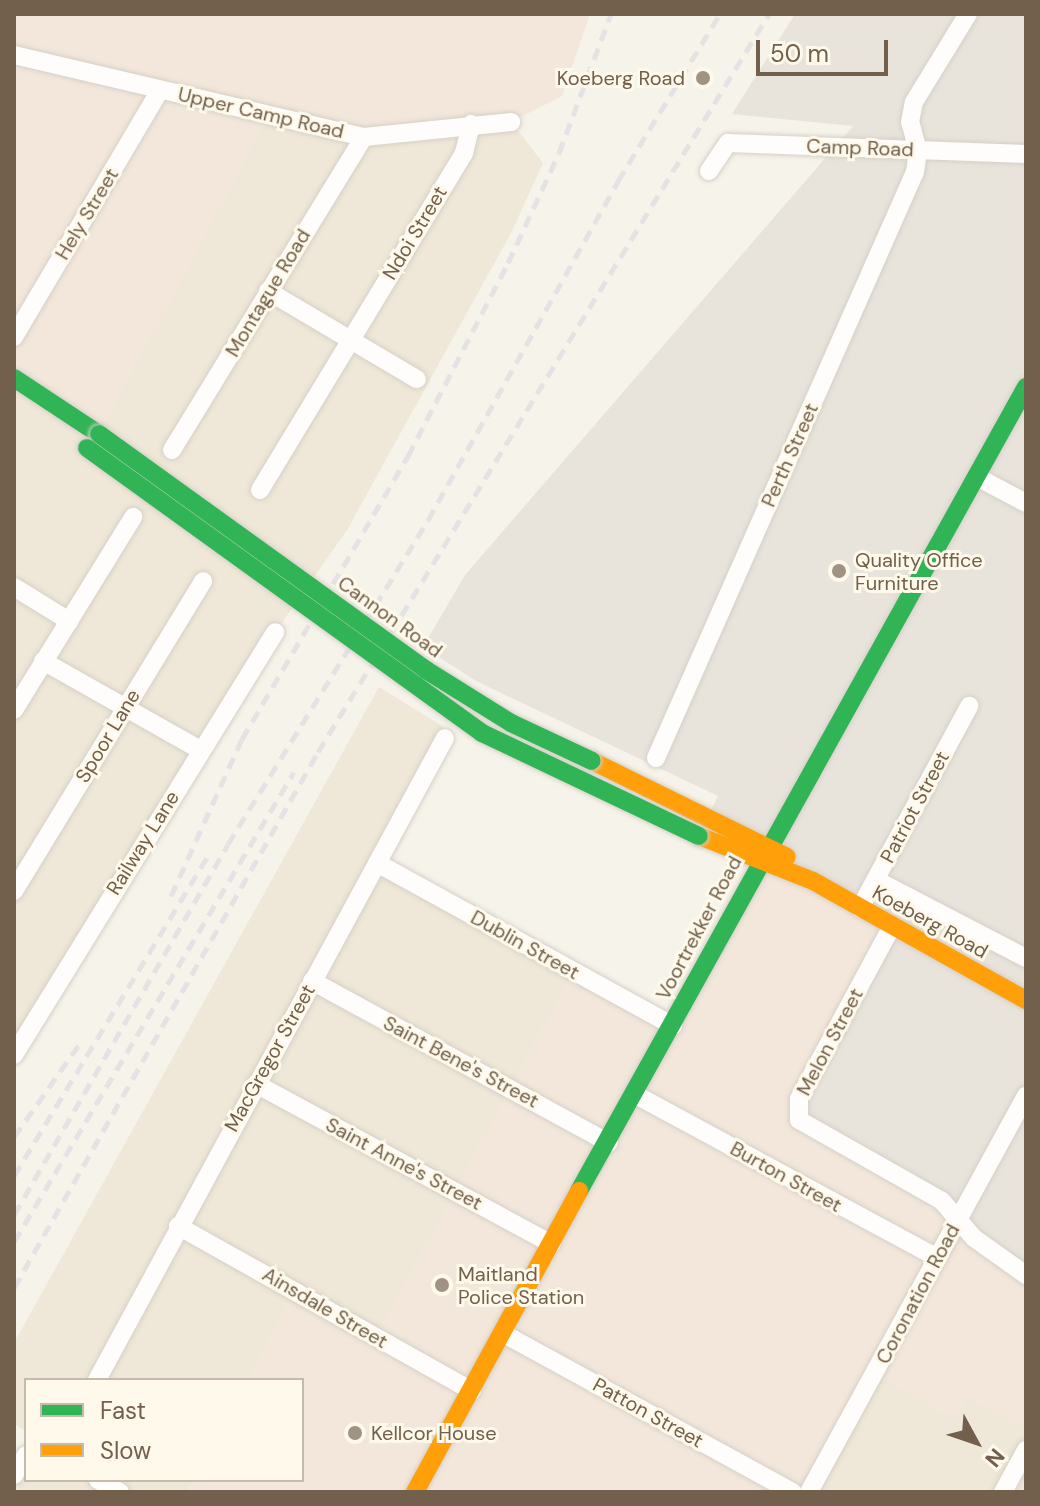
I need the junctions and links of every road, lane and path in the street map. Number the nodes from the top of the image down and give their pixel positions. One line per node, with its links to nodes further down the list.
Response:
1 (968, 14): 7 (street)
2 (14, 55): 3 (street, Upper Camp Road)
3 (160, 90): 6 (street, Upper Camp Road); 11 (street, Hely Street)
4 (511, 122): 5 (street, Upper Camp Road)
5 (471, 124): 6 (street, Upper Camp Road); 12 (street, Ndoi Street)
6 (364, 137): 10 (street, Montague Road)
7 (918, 151): 8 (street, Camp Road); 9 (street, Camp Road); 33 (street, Perth Street)
8 (1026, 154)
9 (709, 171)
10 (268, 291): 12 (street); 18 (street, Montague Road)
11 (14, 337)
12 (350, 340): 14 (street); 20 (street, Ndoi Street)
13 (14, 378): 17 (main road, Cannon Road)
14 (417, 379)
15 (1026, 387): 19 (main road, Voortrekker Road)
16 (14, 399): 17 (main road, Cannon Road)
17 (93, 441): 34 (main road, Cannon Road, bridge); 36 (main road, Cannon Road, bridge)
18 (172, 450)
19 (977, 477): 21 (street); 34 (main road, Voortrekker Road)
20 (260, 490)
21 (1026, 503)
22 (133, 517): 25 (street)
23 (203, 581): 29 (street, Spoor Lane)
24 (14, 587): 25 (street)
25 (69, 621): 27 (street)
26 (275, 632): 32 (street, Railway Lane)
27 (43, 661): 29 (street); 30 (street)
28 (969, 706): 37 (street, Patriot Street)
29 (124, 709): 32 (street); 39 (street, Spoor Lane)
30 (14, 710)
31 (445, 738): 35 (street, MacGregor Street)
32 (200, 750): 46 (street, Railway Lane)
33 (656, 758)
34 (768, 845): 36 (main road, Voortrekker Road); 38 (main road, Koeberg Road)
35 (377, 863): 43 (street, MacGregor Street); 45 (street, Dublin Street)
36 (758, 864): 38 (main road, Koeberg Road); 45 (main road, Voortrekker Road)
37 (876, 880): 40 (street, Patriot Street); 42 (street)
38 (813, 881): 40 (main road, Koeberg Road)
39 (14, 891)
40 (860, 908): 41 (main road, Koeberg Road)
41 (892, 926): 44 (main road, Koeberg Road); 51 (street, Melon Street)
42 (1026, 958)
43 (312, 981): 47 (street, MacGregor Street); 50 (street, Saint Bene's Street)
44 (1026, 1000)
45 (673, 1026): 48 (main road, Voortrekker Road)
46 (14, 1055)
47 (256, 1084): 52 (street, MacGregor Street); 53 (street, Saint Anne's Street)
48 (636, 1095): 50 (main road, Voortrekker Road); 54 (street, Burton Street)
49 (1026, 1095): 51 (street, Coronation Road)
50 (609, 1143): 53 (main road, Voortrekker Road)
51 (958, 1219): 54 (street, Coronation Road); 55 (street)
52 (178, 1226): 57 (street, MacGregor Street); 58 (street, Ainsdale Street)
53 (552, 1244): 56 (main road, Voortrekker Road)
54 (937, 1258): 64 (street, Coronation Road)
55 (1026, 1275)
56 (504, 1334): 58 (main road, Voortrekker Road); 63 (street, Patton Street)
57 (98, 1378)
58 (472, 1391): 62 (main road, Voortrekker Road)
59 (1026, 1450): 65 (street)
60 (102, 1482): 61 (street)
61 (120, 1492)
62 (415, 1492)
63 (793, 1492)
64 (809, 1492)
65 (1003, 1492)

